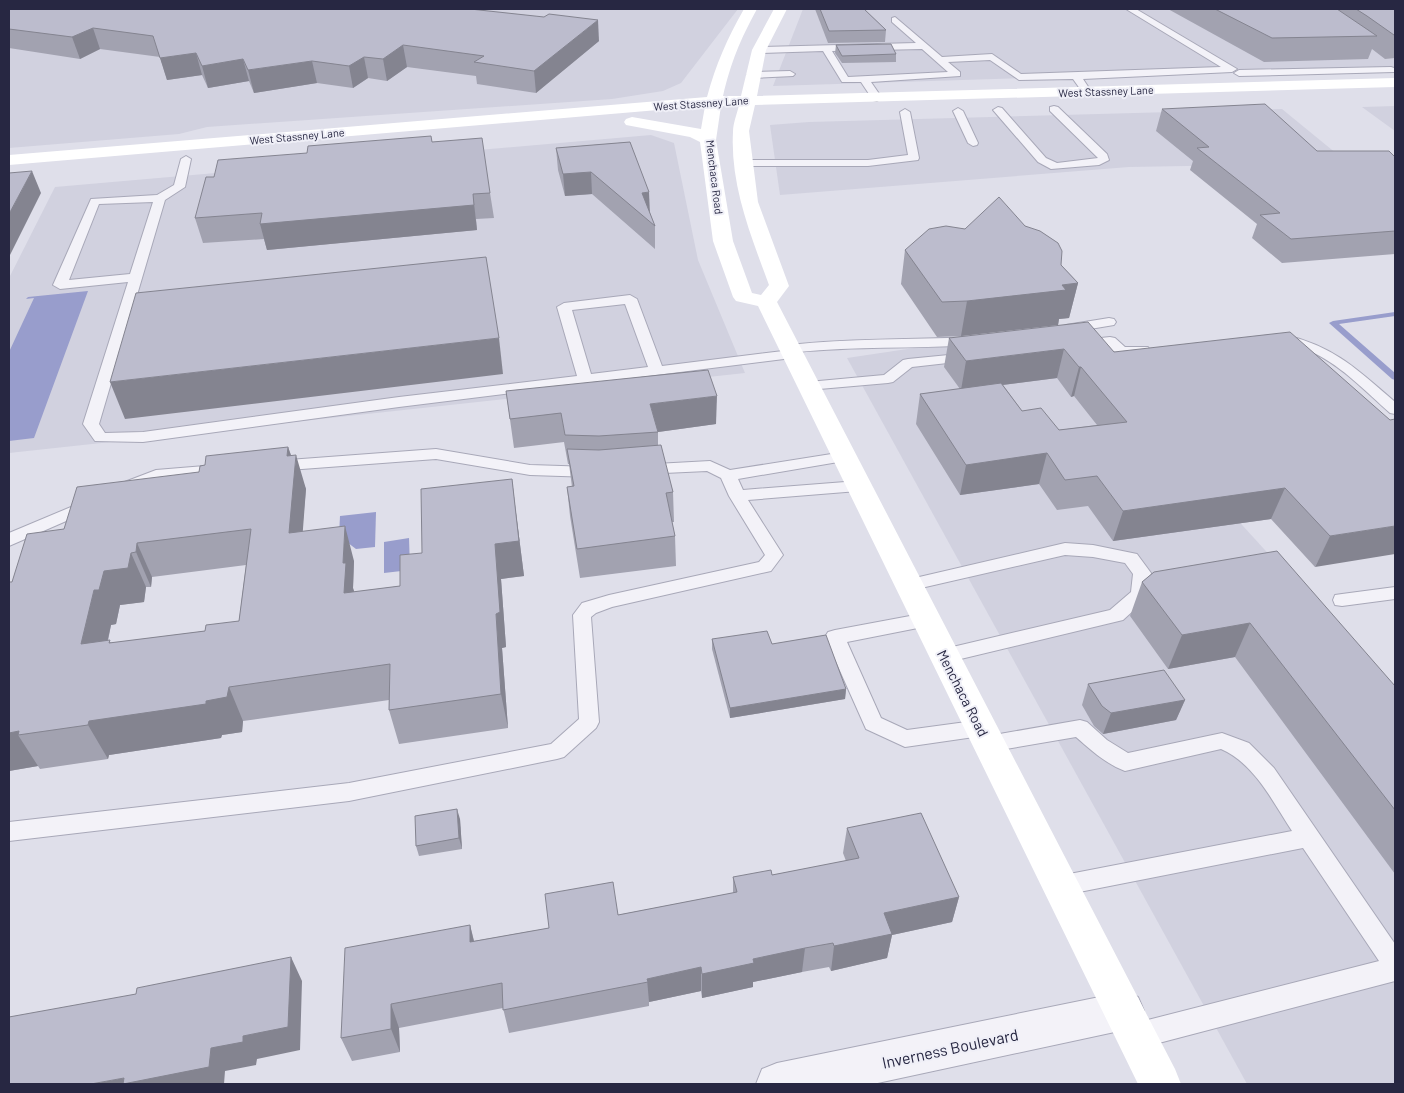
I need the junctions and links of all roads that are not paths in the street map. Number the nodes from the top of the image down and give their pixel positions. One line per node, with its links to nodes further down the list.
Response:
1 (750, 9): 10 (main road, Menchaca Road)
2 (780, 9): 7 (main road)
3 (1130, 9): 11 (lane)
4 (895, 20): 5 (lane)
5 (924, 46): 6 (lane); 9 (lane)
6 (826, 48): 7 (lane); 16 (lane)
7 (759, 50): 13 (main road)
8 (1376, 59): 15 (lane)
9 (940, 60): 14 (lane); 16 (lane)
10 (723, 65): 17 (main road); 26 (main road, Menchaca Road)
11 (1235, 71): 14 (lane); 15 (lane); 18 (lane)
12 (790, 74): 13 (lane)
13 (752, 75): 25 (main road)
14 (1076, 76): 21 (lane)
15 (1394, 78): 19 (main road, West Stassney Lane)
16 (864, 79): 23 (lane)
17 (703, 80)
18 (1260, 86): 19 (main road, West Stassney Lane); 21 (main road, West Stassney Lane)
19 (1294, 86): 24 (main road)
20 (688, 89): 34 (main road)
21 (1086, 91): 22 (main road, West Stassney Lane)
22 (1052, 92): 23 (main road, West Stassney Lane); 29 (main road)
23 (877, 98): 25 (main road, West Stassney Lane)
24 (1312, 100)
25 (745, 106): 26 (main road, West Stassney Lane); 33 (main road, West Stassney Lane); 40 (main road)
26 (712, 108): 34 (main road, West Stassney Lane); 35 (main road, Menchaca Road)
27 (1072, 108): 29 (main road, West Stassney Lane)
28 (1036, 109): 29 (main road, West Stassney Lane)
29 (1054, 109): 30 (lane)
30 (998, 110): 31 (main road, West Stassney Lane); 32 (main road, West Stassney Lane)
31 (1017, 110)
32 (970, 111): 33 (main road, West Stassney Lane); 36 (lane)
33 (905, 112): 40 (lane)
34 (632, 115): 35 (main road); 37 (main road, West Stassney Lane); 38 (main road, West Stassney Lane)
35 (708, 140): 44 (main road, Menchaca Road)
36 (974, 143)
37 (199, 144): 38 (main road); 39 (main road, West Stassney Lane)
38 (186, 159): 41 (main road, West Stassney Lane); 42 (lane)
39 (9, 160)
40 (743, 163): 44 (main road)
41 (9, 174)
42 (160, 198): 43 (lane); 43 (lane)
43 (136, 276): 54 (lane)
44 (766, 302): 51 (main road, Menchaca Road)
45 (1109, 322): 46 (lane)
46 (1056, 331)
47 (1271, 335): 56 (lane)
48 (980, 340): 51 (lane)
49 (1072, 345): 50 (lane)
50 (1159, 348)
51 (791, 352): 53 (lane); 55 (main road, Menchaca Road)
52 (985, 355): 55 (lane)
53 (657, 371): 54 (lane); 54 (lane)
54 (585, 380)
55 (808, 386): 57 (main road, Menchaca Road)
56 (1395, 410)
57 (844, 457): 62 (lane); 63 (main road, Menchaca Road)
58 (262, 467): 61 (lane)
59 (233, 469): 65 (lane)
60 (628, 470): 62 (lane)
61 (610, 471)
62 (728, 475): 64 (lane)
63 (858, 486): 64 (lane); 66 (main road, Menchaca Road)
64 (737, 496): 72 (lane)
65 (9, 540)
66 (908, 585): 69 (main road, Menchaca Road); 70 (lane)
67 (1395, 593): 68 (lane)
68 (1342, 600)
69 (926, 620): 70 (main road, Menchaca Road); 71 (lane)
70 (944, 656): 71 (main road, Menchaca Road)
71 (984, 736): 73 (lane); 74 (main road, Menchaca Road)
72 (9, 832)
73 (1309, 837): 74 (lane); 75 (lane)
74 (1059, 886): 77 (main road, Menchaca Road)
75 (1395, 964)
76 (1395, 969): 77 (lane)
77 (1130, 1023): 78 (street, Inverness Boulevard); 79 (main road, Menchaca Road)
78 (777, 1084)
79 (1160, 1084)

